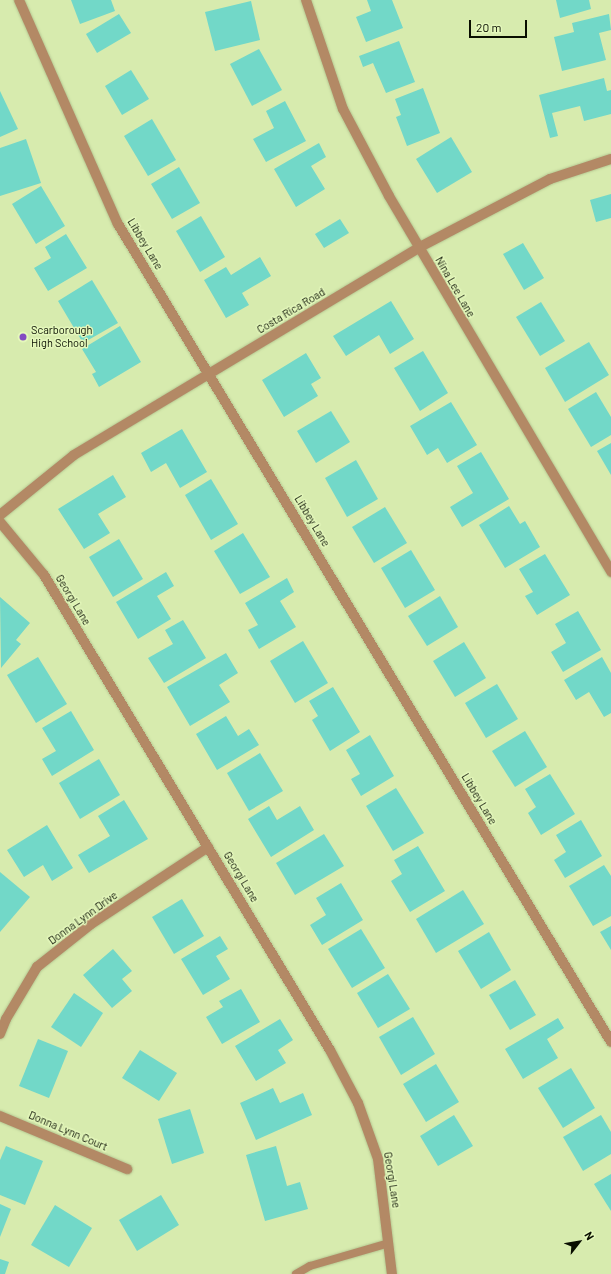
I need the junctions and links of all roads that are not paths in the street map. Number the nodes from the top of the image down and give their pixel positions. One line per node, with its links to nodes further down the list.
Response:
1 (19, 0): 5 (street, Libbey Lane)
2 (306, 0): 4 (street, Nina Lee Lane)
3 (611, 159): 4 (street, Costa Rica Road)
4 (418, 248): 5 (street, Costa Rica Road); 8 (street, Nina Lee Lane)
5 (208, 374): 6 (street, Costa Rica Road); 11 (street, Libbey Lane)
6 (0, 515)
7 (0, 522): 9 (street, Georgi Lane)
8 (611, 572)
9 (208, 847): 10 (street, Donna Lynn Drive); 14 (street, Georgi Lane)
10 (0, 1034)
11 (611, 1042)
12 (0, 1116): 13 (street, Donna Lynn Court)
13 (127, 1169)
14 (389, 1243): 15 (lane); 16 (street, Georgi Lane)
15 (296, 1274)
16 (392, 1274)

